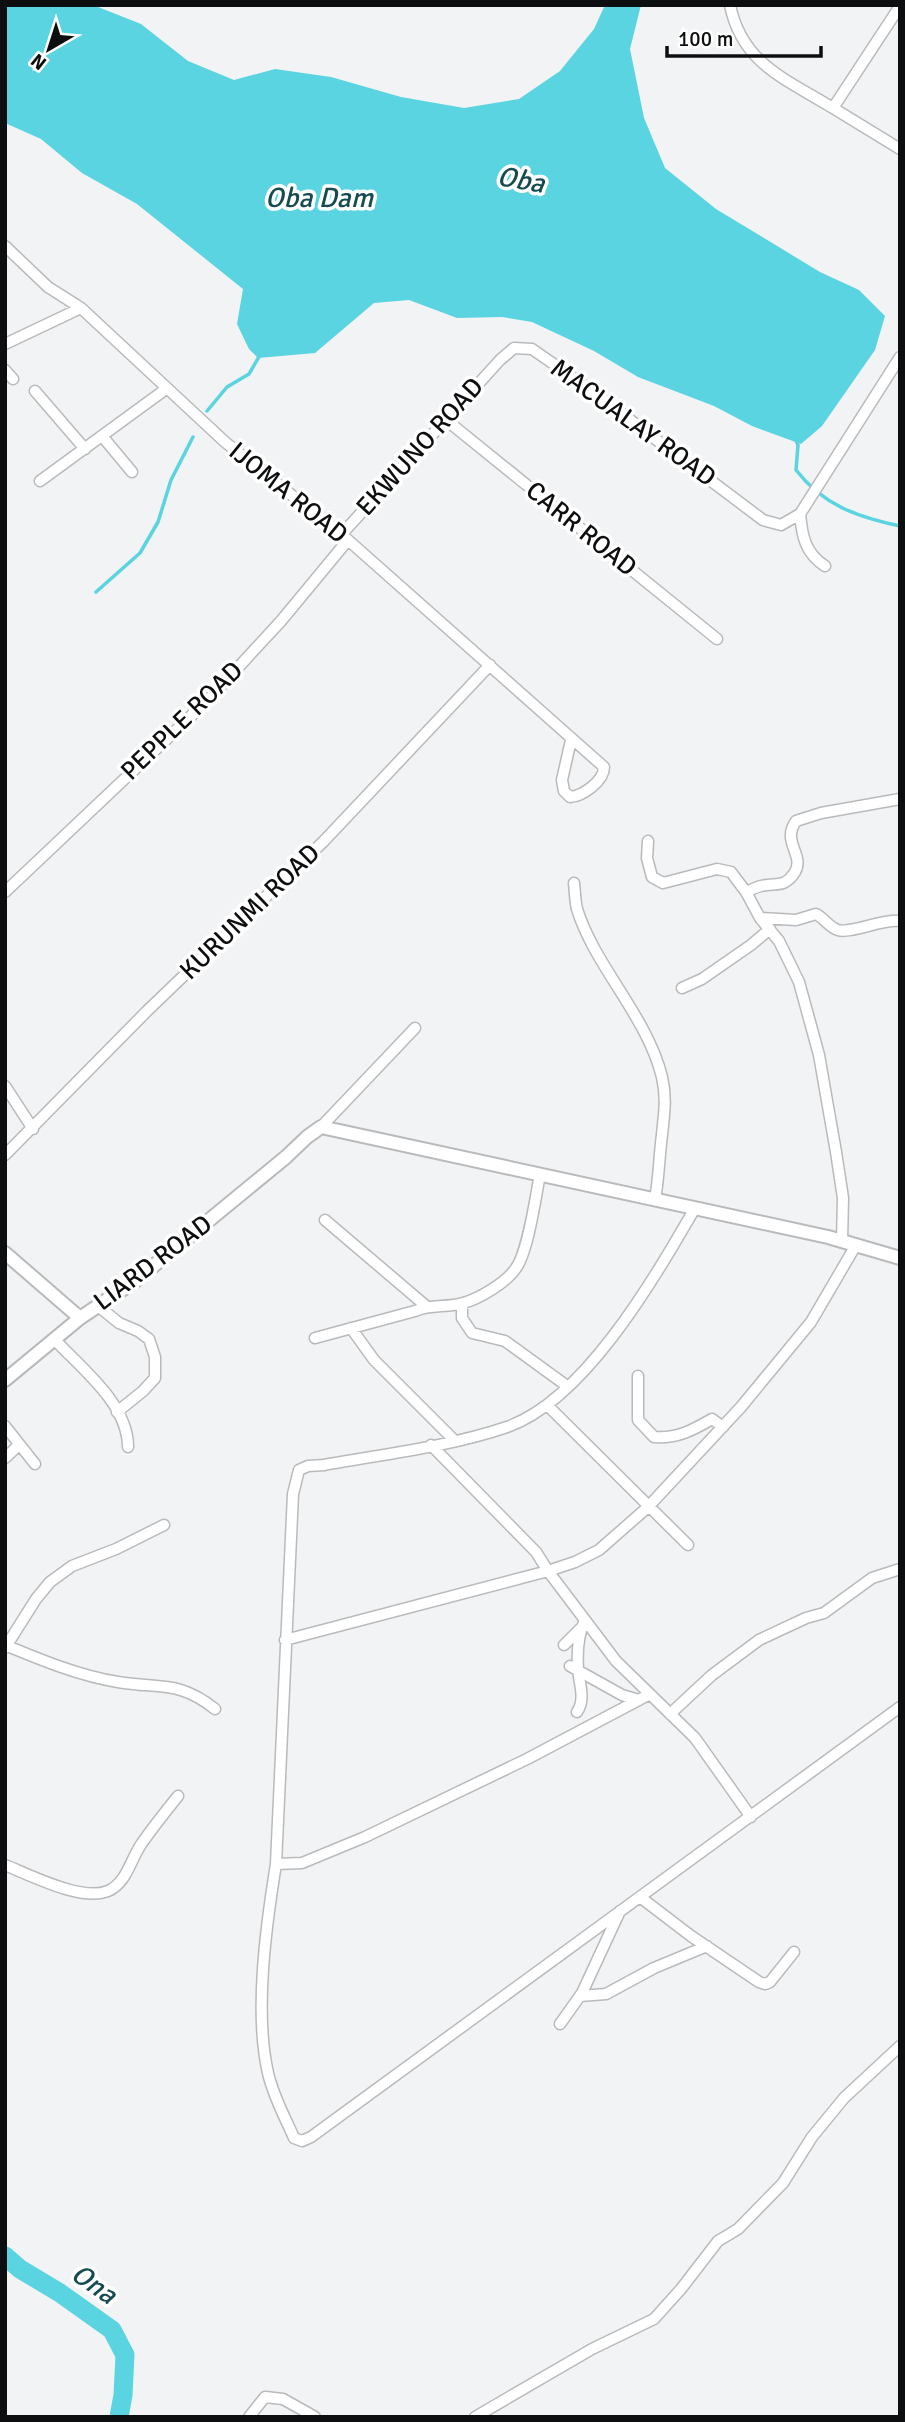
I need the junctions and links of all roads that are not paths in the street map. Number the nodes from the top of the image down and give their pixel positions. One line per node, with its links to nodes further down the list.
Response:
1 (730, 5): 3 (street)
2 (900, 6): 3 (street)
3 (833, 108): 4 (street)
4 (900, 149)
5 (5, 246): 6 (street, IJOMA ROAD)
6 (81, 308): 7 (street); 12 (street, IJOMA ROAD)
7 (5, 344)
8 (900, 357): 19 (street)
9 (500, 360): 14 (street, EKWUNO ROAD); 19 (street, MACUALAY ROAD)
10 (5, 370): 11 (street)
11 (13, 379)
12 (166, 389): 15 (street); 20 (street, IJOMA ROAD)
13 (35, 391): 16 (street)
14 (446, 419): 20 (street, EKWUNO ROAD); 22 (street, CARR ROAD)
15 (102, 436): 16 (street); 17 (street)
16 (85, 449): 18 (street)
17 (132, 472)
18 (40, 481)
19 (800, 514): 21 (street)
20 (344, 538): 23 (street, IJOMA ROAD); 28 (street, PEPPLE ROAD)
21 (825, 566)
22 (717, 639)
23 (490, 665): 24 (street, IJOMA ROAD); 37 (street, KURUNMI ROAD)
24 (571, 740): 24 (street, IJOMA ROAD)
25 (900, 799): 29 (street)
26 (648, 841): 29 (street)
27 (574, 883): 40 (street)
28 (5, 892)
29 (746, 892): 30 (street)
30 (760, 918): 31 (street); 32 (street)
31 (900, 921)
32 (769, 929): 33 (street); 43 (street)
33 (682, 988)
34 (415, 1028): 36 (street)
35 (5, 1086): 37 (street)
36 (321, 1127): 39 (street); 48 (street, LIARD ROAD)
37 (33, 1129): 38 (street, KURUNMI ROAD)
38 (5, 1156)
39 (540, 1174): 40 (street); 47 (street)
40 (656, 1199): 41 (street)
41 (695, 1209): 43 (street); 56 (street)
42 (325, 1220): 49 (street)
43 (842, 1241): 44 (street)
44 (856, 1245): 46 (street); 60 (street)
45 (5, 1252): 50 (street)
46 (900, 1258)
47 (462, 1304): 49 (street); 56 (street)
48 (98, 1306): 50 (street, LIARD ROAD); 58 (street)
49 (426, 1306): 51 (street)
50 (80, 1318): 53 (street, LIARD ROAD)
51 (351, 1328): 52 (street); 61 (street)
52 (315, 1338)
53 (55, 1339): 55 (street, LIARD ROAD); 58 (street)
54 (638, 1376): 60 (street)
55 (5, 1380)
56 (568, 1386): 57 (street)
57 (547, 1405): 61 (street); 67 (street)
58 (117, 1412): 64 (street)
59 (5, 1426): 62 (street)
60 (723, 1427): 67 (street)
61 (454, 1440): 63 (street)
62 (19, 1445): 65 (street); 66 (street)
63 (431, 1445): 71 (street); 73 (street)
64 (128, 1447)
65 (5, 1458)
66 (35, 1464)
67 (648, 1507): 69 (street); 71 (street)
68 (164, 1525): 75 (street)
69 (688, 1545)
70 (900, 1569): 82 (street)
71 (548, 1571): 72 (street); 73 (street)
72 (583, 1624): 74 (street); 76 (street); 77 (street)
73 (285, 1640): 85 (street)
74 (564, 1645)
75 (6, 1646): 80 (street)
76 (574, 1668): 78 (street); 81 (street)
77 (650, 1694): 78 (street); 82 (street)
78 (639, 1700): 85 (street)
79 (900, 1707): 84 (street)
80 (215, 1709)
81 (577, 1712)
82 (670, 1714): 84 (street)
83 (178, 1796): 86 (street)
84 (751, 1817): 87 (street)
85 (276, 1864): 88 (street)
86 (5, 1865)
87 (640, 1897): 88 (street); 89 (street)
88 (620, 1911): 91 (street)
89 (707, 1946): 90 (street); 91 (street)
90 (794, 1952)
91 (580, 1996): 92 (street)
92 (560, 2024)
93 (900, 2046): 96 (street)
94 (249, 2417): 95 (street)
95 (315, 2417)
96 (475, 2417)

